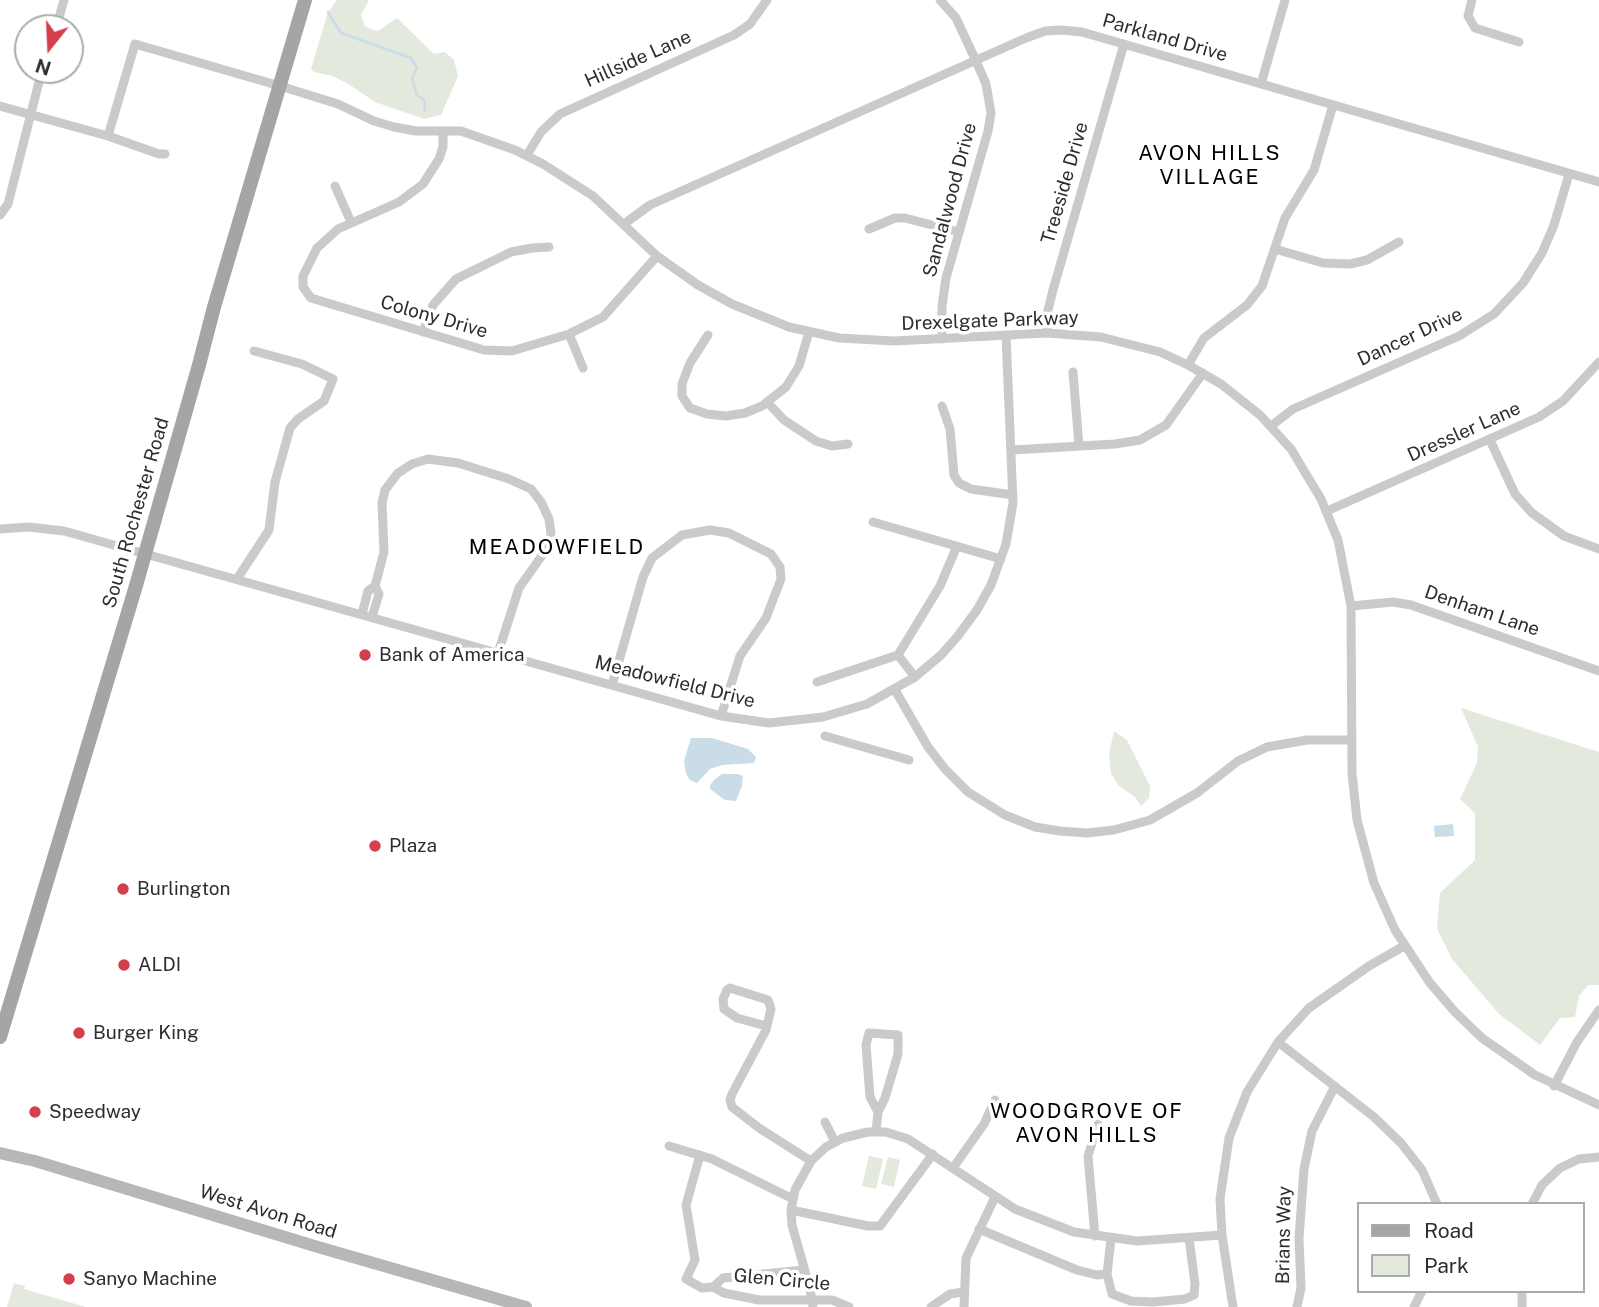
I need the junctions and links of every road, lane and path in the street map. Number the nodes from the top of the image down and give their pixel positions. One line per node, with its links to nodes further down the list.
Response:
1 (305, 0): 11 (main road, South Rochester Road)
2 (767, 0): 18 (street, Hillside Lane)
3 (940, 0): 8 (street, Sandalwood Drive)
4 (1285, 0): 10 (street)
5 (1472, 0): 6 (street)
6 (1519, 42)
7 (1124, 44): 8 (street, Parkland Drive); 10 (street, Parkland Drive); 33 (street, Treeside Drive)
8 (976, 61): 24 (street, Parkland Drive); 26 (street, Sandalwood Drive)
9 (38, 84): 14 (street)
10 (1261, 84): 12 (street, Parkland Drive)
11 (280, 86): 15 (street, Drexelgate Parkway); 16 (street, Drexelgate Parkway); 57 (main road, South Rochester Road)
12 (1333, 105): 19 (street, Parkland Drive); 29 (street)
13 (0, 106): 14 (street)
14 (30, 114): 16 (street); 22 (street)
15 (443, 131): 18 (street, Drexelgate Parkway); 23 (street, Colony Drive)
16 (108, 136): 17 (street)
17 (165, 154)
18 (527, 155): 24 (street, Drexelgate Parkway)
19 (1569, 174): 20 (street, Parkland Drive); 46 (street, Dancer Drive)
20 (1599, 182)
21 (335, 186): 23 (street)
22 (1, 215)
23 (351, 222): 31 (street, Colony Drive)
24 (624, 224): 30 (street, Drexelgate Parkway)
25 (869, 229): 26 (street)
26 (959, 232): 37 (street, Sandalwood Drive)
27 (1399, 243): 29 (street)
28 (549, 247): 31 (street)
29 (1275, 249): 40 (street)
30 (657, 256): 32 (street, Drexelgate Parkway); 34 (street, Colony Drive)
31 (423, 332): 34 (street, Colony Drive)
32 (809, 332): 37 (street, Drexelgate Parkway); 44 (street)
33 (1047, 333): 36 (street, Drexelgate Parkway); 40 (street, Drexelgate Parkway)
34 (569, 334): 41 (street)
35 (708, 335): 44 (street)
36 (1006, 335): 37 (street, Drexelgate Parkway); 50 (street, Meadowfield Drive)
37 (942, 339)
38 (254, 351): 59 (street)
39 (1599, 362): 47 (street, Dressler Lane)
40 (1188, 365): 43 (street, Drexelgate Parkway)
41 (583, 368)
42 (1073, 372): 49 (street)
43 (1203, 373): 46 (street, Drexelgate Parkway); 49 (street)
44 (768, 403): 48 (street)
45 (942, 406): 51 (street)
46 (1271, 426): 52 (street, Drexelgate Parkway)
47 (1490, 440): 52 (street, Dressler Lane); 56 (street)
48 (848, 444)
49 (1079, 446): 50 (street)
50 (1012, 450): 51 (street, Meadowfield Drive)
51 (1013, 495): 58 (street, Meadowfield Drive)
52 (1327, 511): 61 (street, Drexelgate Parkway)
53 (873, 522): 55 (street)
54 (0, 529): 57 (street, Meadowfield Drive)
55 (957, 547): 58 (street); 65 (street)
56 (1599, 549)
57 (145, 553): 59 (street, Meadowfield Drive); 78 (main road, South Rochester Road)
58 (1001, 559): 67 (street, Meadowfield Drive)
59 (237, 579): 62 (street, Meadowfield Drive)
60 (375, 586): 62 (street); 63 (street); 64 (street)
61 (1351, 606): 66 (street, Denham Lane); 73 (street, Drexelgate Parkway)
62 (362, 614): 63 (street, Meadowfield Drive)
63 (372, 617): 64 (street, Meadowfield Drive)
64 (498, 653): 69 (street, Meadowfield Drive)
65 (898, 655): 67 (street); 68 (street)
66 (1599, 671)
67 (915, 677): 70 (street, Meadowfield Drive)
68 (817, 682)
69 (612, 685): 71 (street, Meadowfield Drive); 71 (street)
70 (895, 690): 71 (street, Meadowfield Drive); 73 (street)
71 (721, 716)
72 (825, 736): 74 (street)
73 (1351, 740): 75 (street, Drexelgate Parkway)
74 (909, 760)
75 (1404, 946): 79 (street); 81 (street, Drexelgate Parkway)
76 (1599, 1010): 81 (street)
77 (766, 1026): 77 (street); 94 (street)
78 (0, 1037)
79 (1278, 1042): 80 (street); 102 (street)
80 (1335, 1086): 98 (street); 116 (street, Brians Way)
81 (1554, 1086): 83 (street, Drexelgate Parkway)
82 (995, 1100): 95 (street)
83 (1599, 1105)
84 (878, 1112): 84 (street); 87 (street)
85 (825, 1122): 88 (street)
86 (1098, 1124): 103 (street)
87 (876, 1131): 88 (street); 91 (street)
88 (835, 1142): 94 (street)
89 (669, 1146): 92 (street)
90 (0, 1153): 111 (main road, West Avon Road)
91 (933, 1154): 95 (street); 100 (street)
92 (700, 1155): 97 (street); 108 (street, Glen Circle)
93 (1599, 1157): 99 (street)
94 (811, 1161): 97 (street)
95 (953, 1168): 96 (street)
96 (995, 1197): 101 (street); 103 (street)
97 (793, 1199): 100 (street)
98 (1436, 1202)
99 (1533, 1202)
100 (791, 1210): 106 (street)
101 (979, 1229): 107 (street); 109 (street)
102 (1222, 1235): 104 (street); 115 (street)
103 (1095, 1237): 105 (street)
104 (1189, 1238): 105 (street); 107 (street)
105 (1111, 1239): 107 (street)
106 (804, 1270): 108 (street, Glen Circle); 110 (street)
107 (1107, 1275)
108 (713, 1287): 110 (street, Glen Circle)
109 (964, 1292): 113 (street); 114 (street)
110 (813, 1304): 112 (street, Glen Circle)
111 (526, 1307)
112 (849, 1307)
113 (931, 1307)
114 (964, 1307)
115 (1233, 1307)
116 (1297, 1307)

